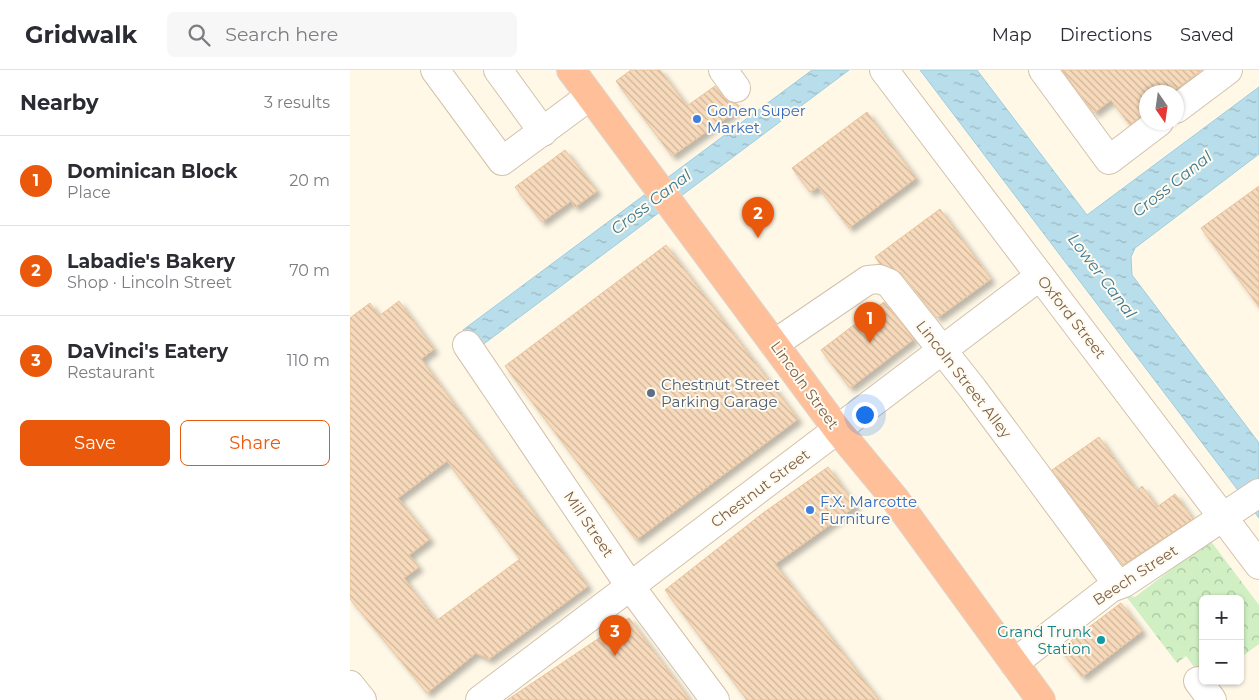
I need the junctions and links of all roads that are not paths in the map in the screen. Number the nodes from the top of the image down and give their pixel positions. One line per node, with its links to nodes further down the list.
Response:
1 (435, 70): 10 (street)
2 (498, 70): 10 (street)
3 (571, 70): 7 (highway, Lincoln Street)
4 (884, 70): 11 (street, Oxford Street)
5 (1043, 70): 9 (street)
6 (1228, 70): 8 (street)
7 (590, 96): 10 (street); 13 (highway, Lincoln Street)
8 (1184, 103)
9 (1148, 130)
10 (543, 132)
11 (1040, 276): 14 (street, Chestnut Street); 16 (street, Oxford Street)
12 (467, 344): 19 (street, Mill Street)
13 (774, 344): 14 (street, Lincoln Street Alley); 15 (highway, Lincoln Street)
14 (941, 350): 15 (street, Chestnut Street); 18 (street, Lincoln Street Alley)
15 (837, 429): 19 (street, Chestnut Street); 20 (highway, Lincoln Street)
16 (1240, 506): 17 (street, Oxford Street); 18 (street, Beech Street)
17 (1259, 565)
18 (1118, 585): 20 (street, Beech Street)
19 (630, 586): 23 (street, Chestnut Street); 24 (street, Mill Street)
20 (1014, 663): 25 (highway, Lincoln Street)
21 (350, 685): 22 (street)
22 (362, 700)
23 (480, 700)
24 (716, 700)
25 (1041, 700)

